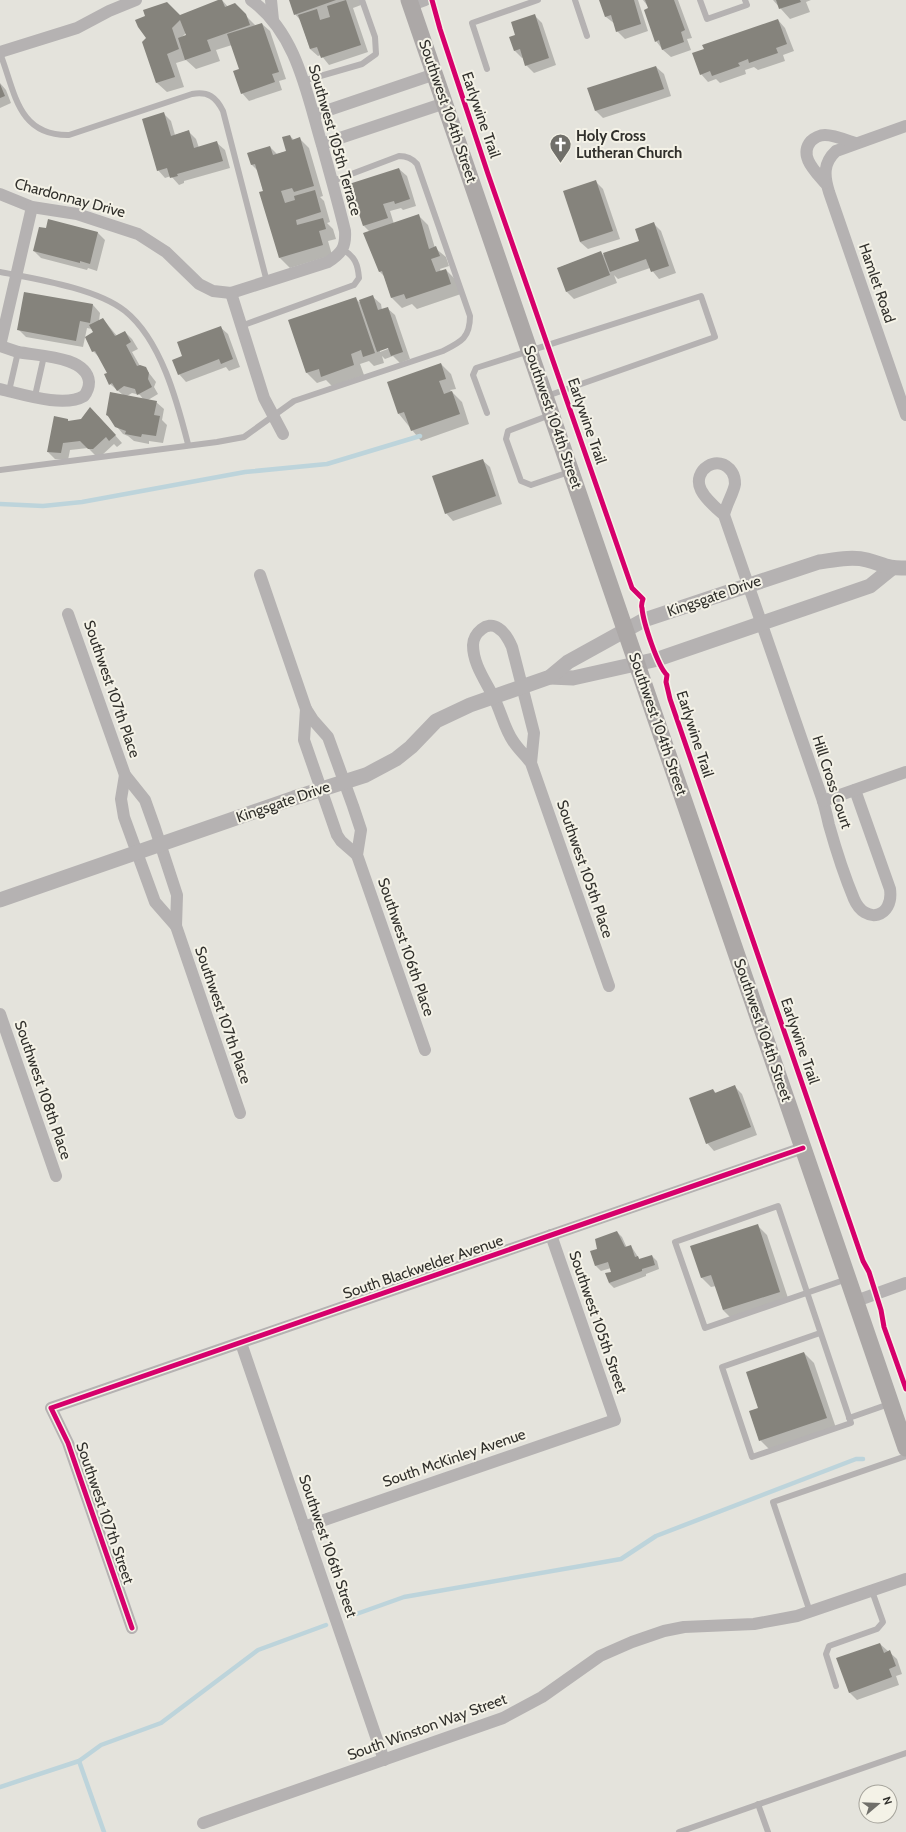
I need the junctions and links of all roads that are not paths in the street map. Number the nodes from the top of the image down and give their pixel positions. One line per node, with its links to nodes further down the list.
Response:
1 (251, 0): 10 (street, Southwest 105th Terrace)
2 (271, 0): 10 (street, Southwest 105th Terrace)
3 (362, 0): 15 (lane)
4 (538, 0): 13 (lane)
5 (575, 0): 11 (lane)
6 (700, 0): 7 (lane)
7 (745, 0)
8 (128, 1): 12 (street)
9 (415, 2): 14 (main road, Southwest 104th Street)
10 (273, 20): 15 (street, Southwest 105th Terrace)
11 (587, 36)
12 (0, 52): 28 (lane)
13 (487, 69)
14 (435, 74): 16 (main road, Southwest 104th Street); 17 (street)
15 (303, 81): 17 (street, Southwest 105th Terrace)
16 (445, 103): 20 (street); 33 (main road, Southwest 104th Street)
17 (314, 115): 20 (street, Southwest 105th Terrace)
18 (906, 126): 19 (street)
19 (855, 143): 22 (street, Hamlet Road); 22 (street, Hamlet Road)
20 (322, 144): 21 (street, Southwest 105th Terrace)
21 (333, 180): 25 (street, Southwest 105th Terrace); 41 (lane)
22 (826, 184): 40 (street, Hamlet Road)
23 (0, 194): 24 (street, Chardonnay Drive)
24 (32, 207): 27 (street); 29 (street, Chardonnay Drive)
25 (343, 250): 28 (street, Chardonnay Drive); 30 (lane)
26 (0, 272): 27 (lane)
27 (15, 275): 31 (street); 43 (lane)
28 (267, 282): 29 (street, Chardonnay Drive)
29 (231, 293): 30 (street)
30 (241, 326): 41 (street)
31 (0, 346): 32 (street)
32 (18, 352): 34 (street); 35 (lane)
33 (530, 352): 37 (main road, Southwest 104th Street); 37 (lane); 38 (lane)
34 (44, 356): 36 (lane); 36 (street)
35 (5, 390): 36 (street)
36 (35, 396)
37 (546, 397): 39 (main road, Southwest 104th Street)
38 (487, 413)
39 (552, 414): 45 (main road, Southwest 104th Street); 45 (lane)
40 (906, 415)
41 (273, 416): 42 (street); 43 (lane)
42 (283, 434)
43 (188, 444): 44 (lane)
44 (0, 470)
45 (571, 472): 52 (main road, Southwest 104th Street)
46 (724, 515): 49 (street, Hill Cross Court)
47 (899, 569): 49 (street, Kingsgate Drive); 51 (street, Kingsgate Drive)
48 (260, 575): 57 (street, Southwest 106th Place)
49 (748, 585): 51 (street, Hill Cross Court); 52 (street, Kingsgate Drive)
50 (68, 614): 60 (street, Southwest 107th Place)
51 (761, 624): 53 (street, Kingsgate Drive); 64 (street, Hill Cross Court)
52 (626, 630): 53 (main road, Southwest 104th Street); 54 (street, Kingsgate Drive)
53 (637, 663): 54 (street, Kingsgate Drive); 74 (main road, Southwest 104th Street)
54 (550, 677): 55 (street, Kingsgate Drive)
55 (523, 686): 56 (street, Kingsgate Drive); 56 (street, Southwest 105th Place); 58 (street, Southwest 105th Place)
56 (494, 697): 58 (street, Southwest 105th Place); 61 (street, Kingsgate Drive)
57 (306, 709): 61 (street, Southwest 106th Place); 62 (street, Southwest 106th Place)
58 (531, 763): 70 (street, Southwest 105th Place)
59 (906, 772): 63 (street)
60 (125, 775): 65 (street, Southwest 107th Place); 66 (street, Southwest 107th Place)
61 (344, 782): 62 (street, Kingsgate Drive); 67 (street, Southwest 106th Place)
62 (321, 789): 65 (street, Kingsgate Drive); 67 (street, Southwest 106th Place)
63 (855, 790): 64 (street); 64 (street, Hill Cross Court)
64 (823, 801)
65 (160, 844): 66 (street, Kingsgate Drive); 69 (street, Southwest 107th Place)
66 (137, 853): 68 (street, Kingsgate Drive); 69 (street, Southwest 107th Place)
67 (357, 855): 72 (street, Southwest 106th Place)
68 (0, 900)
69 (176, 926): 73 (street, Southwest 107th Place)
70 (609, 986)
71 (0, 1014): 75 (street, Southwest 108th Place)
72 (425, 1050)
73 (240, 1113)
74 (803, 1148): 76 (street, South Blackwelder Avenue); 77 (main road, Southwest 104th Street)
75 (56, 1176)
76 (551, 1235): 82 (street, South Blackwelder Avenue); 86 (street, Southwest 105th Street)
77 (848, 1278): 79 (lane); 80 (main road, Southwest 104th Street)
78 (906, 1283): 80 (street)
79 (807, 1292): 79 (lane); 81 (lane)
80 (856, 1301): 83 (main road, Southwest 104th Street)
81 (820, 1333): 85 (lane); 85 (lane)
82 (241, 1343): 84 (street, South Blackwelder Avenue); 89 (street, Southwest 106th Street)
83 (891, 1404): 85 (lane); 87 (main road, Southwest 104th Street)
84 (51, 1408): 93 (street, Southwest 107th Street)
85 (849, 1418)
86 (615, 1420): 89 (street, South McKinley Avenue)
87 (906, 1448)
88 (906, 1456): 92 (lane)
89 (304, 1527): 96 (street, Southwest 106th Street)
90 (906, 1579): 91 (street, South Winston Way Street)
91 (872, 1591): 92 (street, South Winston Way Street); 94 (lane)
92 (810, 1612): 96 (street, South Winston Way Street)
93 (132, 1628)
94 (836, 1686)
95 (906, 1753): 97 (lane)
96 (384, 1760): 98 (street, South Winston Way Street)
97 (758, 1804): 99 (lane); 100 (lane)
98 (203, 1823)
99 (679, 1832)
100 (768, 1832)

